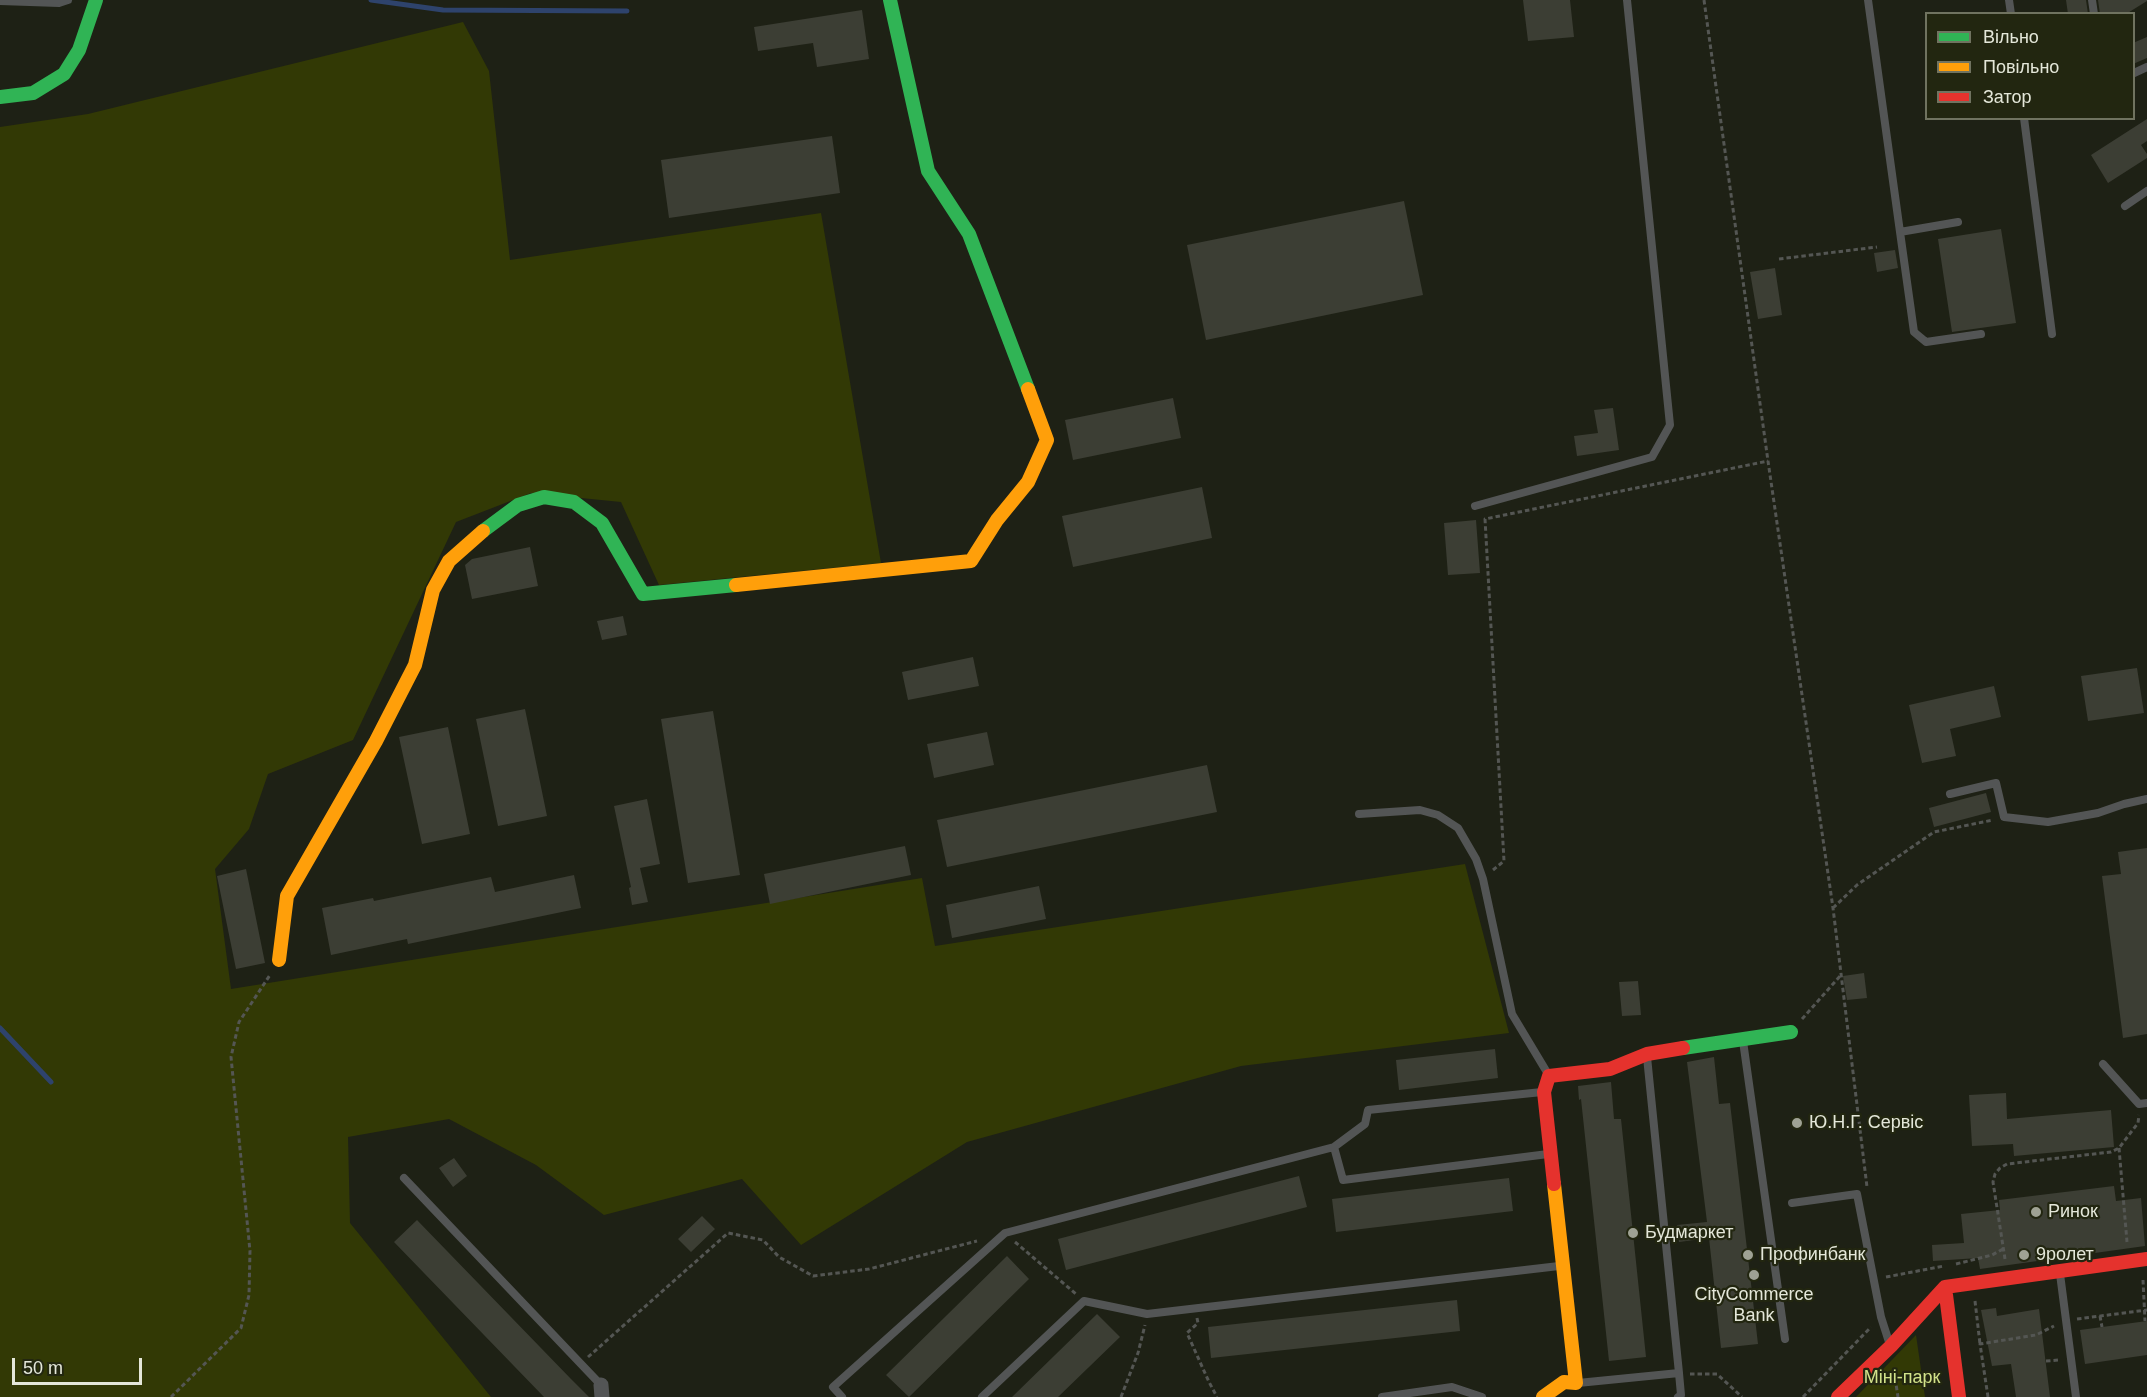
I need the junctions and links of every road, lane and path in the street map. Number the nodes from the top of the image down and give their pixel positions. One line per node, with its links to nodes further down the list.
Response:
1 (68, 0): 7 (lane)
2 (96, 0): 8 (street)
3 (890, 0): 26 (street)
4 (1627, 0): 19 (lane)
5 (1704, 0): 18 (path)
6 (1868, 0): 13 (lane)
7 (0, 1)
8 (0, 97)
9 (2024, 120): 17 (lane)
10 (2147, 191): 11 (lane)
11 (2125, 206)
12 (1958, 222): 13 (lane)
13 (1899, 232): 16 (lane)
14 (1877, 247): 15 (path)
15 (1779, 259)
16 (1981, 334)
17 (2052, 334)
18 (1768, 461): 24 (path); 25 (path)
19 (1475, 506)
20 (1950, 794): 23 (lane)
21 (2147, 799): 23 (lane)
22 (1359, 814): 24 (lane)
23 (2004, 818): 25 (path)
24 (1483, 879): 32 (lane)
25 (1833, 908): 27 (path)
26 (279, 960): 67 (path)
27 (1841, 975): 28 (path); 39 (path)
28 (1791, 1032): 29 (street)
29 (1743, 1040): 30 (street); 61 (lane)
30 (1647, 1054): 32 (street); 64 (lane)
31 (2103, 1065): 34 (lane)
32 (1549, 1076): 33 (street)
33 (1544, 1092): 35 (lane); 37 (street)
34 (2143, 1103): 36 (path)
35 (1334, 1147): 37 (lane); 41 (lane)
36 (2119, 1149): 42 (path); 43 (path)
37 (1551, 1154): 47 (street)
38 (404, 1178): 63 (lane)
39 (1868, 1188)
40 (1792, 1203): 57 (lane)
41 (1005, 1233): 52 (path); 63 (path); 68 (lane)
42 (2127, 1244)
43 (2003, 1249): 44 (path); 46 (path)
44 (2005, 1259)
45 (2147, 1259): 49 (street)
46 (1953, 1264)
47 (1564, 1265): 53 (lane); 65 (street)
48 (1945, 1265): 50 (path)
49 (2060, 1271): 51 (street); 58 (lane)
50 (1888, 1287)
51 (1945, 1287): 62 (street); 79 (street)
52 (1084, 1301): 55 (lane); 69 (lane)
53 (1196, 1308): 55 (lane); 71 (path)
54 (2145, 1310): 56 (path); 59 (path)
55 (1147, 1314): 70 (path)
56 (2100, 1316): 58 (path); 60 (path)
57 (1881, 1317): 62 (lane); 77 (path)
58 (2066, 1321): 80 (path); 81 (lane)
59 (2145, 1321)
60 (2102, 1327)
61 (1785, 1339)
62 (1891, 1346): 78 (street)
63 (580, 1364): 66 (lane)
64 (1679, 1373): 65 (lane); 75 (lane); 76 (path)
65 (1576, 1383): 74 (street)
66 (602, 1391)
67 (171, 1397)
68 (842, 1397)
69 (982, 1397)
70 (1121, 1397)
71 (1217, 1397)
72 (1382, 1397): 73 (lane)
73 (1482, 1397)
74 (1543, 1397)
75 (1678, 1397)
76 (1742, 1397)
77 (1803, 1397)
78 (1838, 1397)
79 (1959, 1397)
80 (1988, 1397)
81 (2076, 1397)

